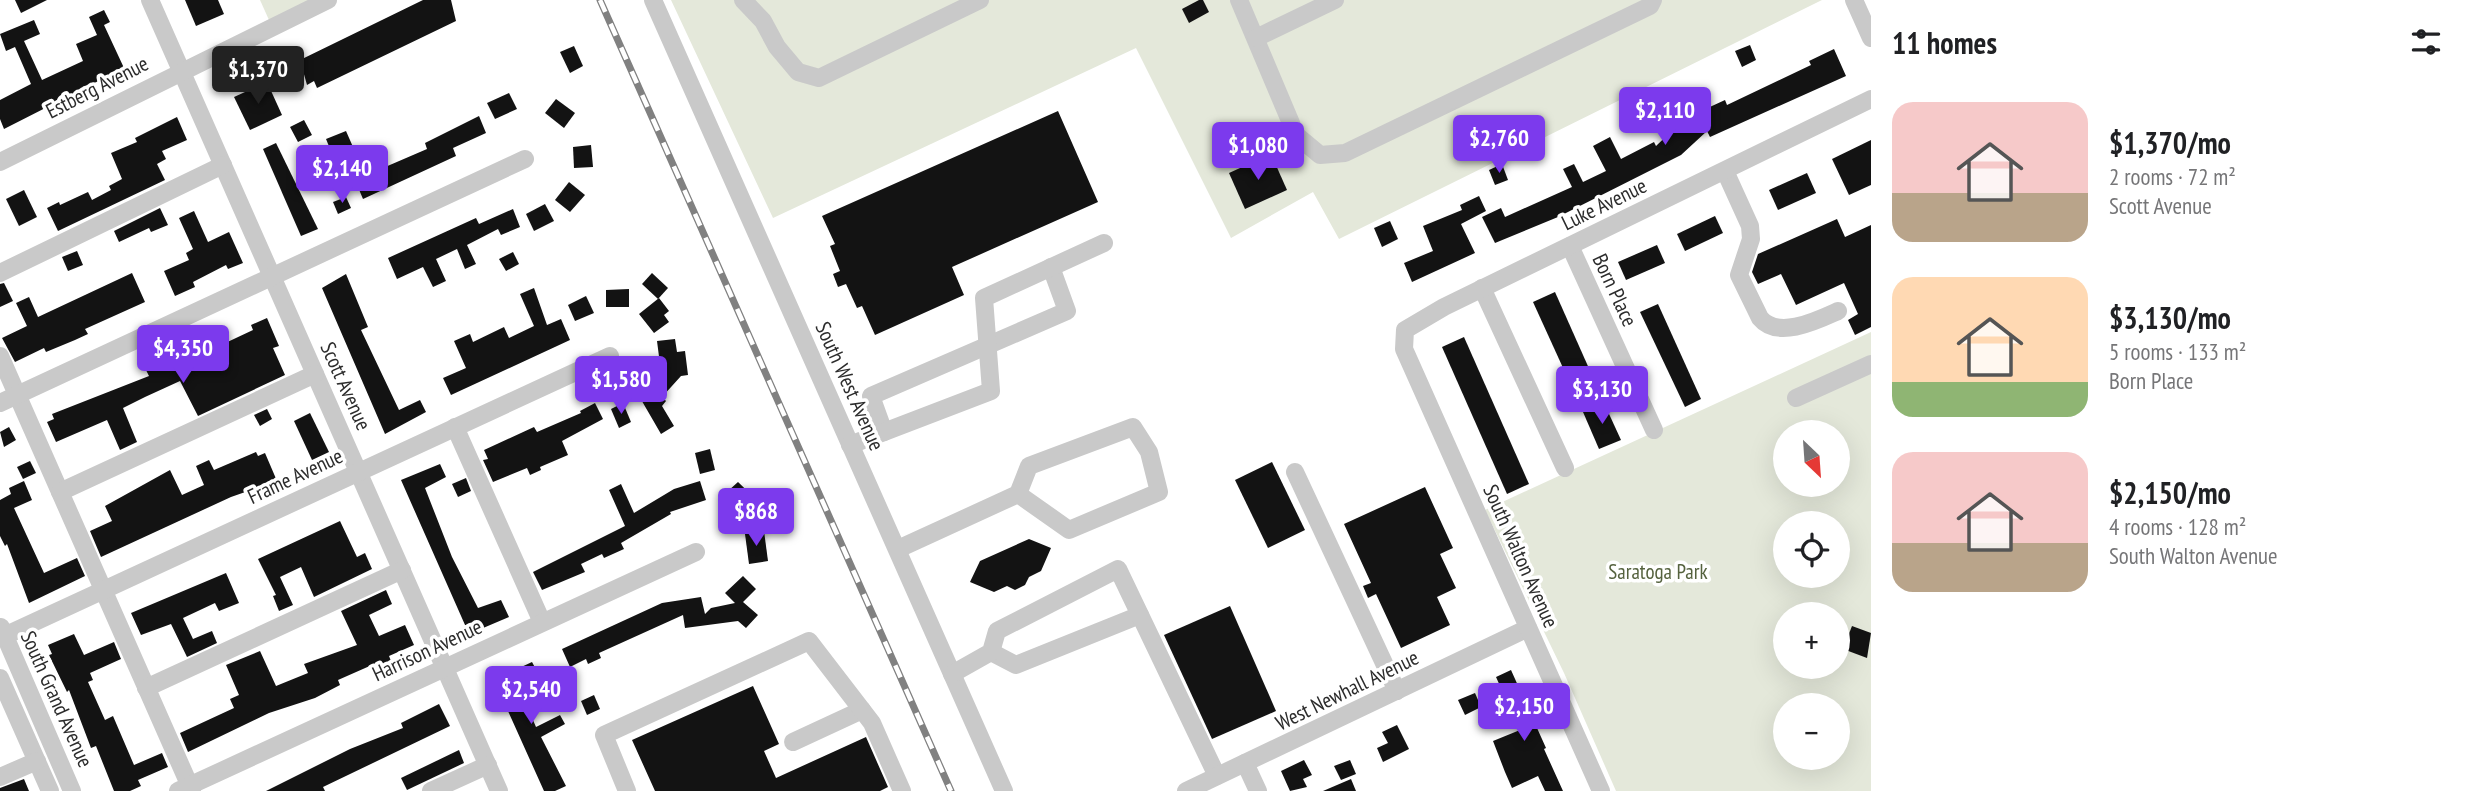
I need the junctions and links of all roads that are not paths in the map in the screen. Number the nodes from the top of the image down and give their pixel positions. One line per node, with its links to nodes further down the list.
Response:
1 (150, 0): 12 (street, Scott Avenue)
2 (328, 0): 12 (street, Estberg Avenue)
3 (653, 0): 37 (street, South West Avenue)
4 (743, 0): 5 (street)
5 (980, 0)
6 (1238, 0): 10 (street)
7 (1335, 0): 10 (street)
8 (1653, 0): 10 (street)
9 (1854, 0): 11 (street)
10 (1256, 38)
11 (1871, 38)
12 (181, 70): 15 (street, Estberg Avenue); 16 (street, Scott Avenue)
13 (1871, 99): 17 (street, Luke Avenue)
14 (525, 159): 22 (street)
15 (0, 162)
16 (223, 165): 21 (street); 22 (street, Scott Avenue)
17 (1725, 171): 19 (street, Luke Avenue); 24 (street)
18 (1104, 243): 20 (street)
19 (1570, 246): 23 (street, Luke Avenue); 35 (street, Born Place)
20 (1051, 267): 26 (street); 26 (street)
21 (0, 273)
22 (272, 276): 30 (street, Scott Avenue); 31 (street)
23 (1482, 288): 25 (street, Luke Avenue); 38 (street)
24 (1838, 310)
25 (1402, 339): 49 (street, South Walton Avenue)
26 (988, 347): 36 (street); 36 (street)
27 (0, 356): 31 (street)
28 (610, 356): 34 (street, Frame Avenue)
29 (1871, 364): 32 (street)
30 (315, 374): 39 (street, Scott Avenue); 41 (street)
31 (17, 395): 33 (street); 41 (street)
32 (1796, 398)
33 (0, 403)
34 (456, 427): 39 (street, Frame Avenue); 48 (street)
35 (1654, 430)
36 (884, 432): 37 (street)
37 (850, 445): 43 (street, South West Avenue)
38 (1565, 468)
39 (358, 472): 45 (street, Scott Avenue); 46 (street, Frame Avenue)
40 (1295, 472): 56 (street)
41 (60, 492): 46 (street)
42 (1018, 494): 42 (street); 43 (street)
43 (898, 550): 53 (street, South West Avenue)
44 (696, 552): 48 (street, Harrison Avenue)
45 (402, 570): 52 (street, Scott Avenue); 55 (street)
46 (102, 591): 50 (street, Frame Avenue); 55 (street)
47 (1140, 615): 51 (street); 51 (street); 62 (street)
48 (542, 622): 52 (street, Harrison Avenue)
49 (1528, 628): 56 (street, West Newhall Avenue); 74 (street, South Walton Avenue)
50 (2, 633): 66 (street, South Grand Avenue)
51 (991, 652): 53 (street)
52 (445, 667): 61 (street, Scott Avenue); 64 (street, Harrison Avenue)
53 (952, 674): 71 (street, South West Avenue)
54 (0, 678): 59 (street, South Grand Avenue)
55 (146, 688): 64 (street)
56 (1397, 691): 60 (street, West Newhall Avenue)
57 (862, 710): 58 (street); 69 (street); 70 (street)
58 (793, 743)
59 (37, 761): 63 (street); 65 (street, South Grand Avenue)
60 (1245, 764): 62 (street, West Newhall Avenue); 73 (street)
61 (488, 765): 67 (street); 68 (street, Scott Avenue)
62 (1217, 776): 72 (street, West Newhall Avenue)
63 (0, 777)
64 (187, 789)
65 (50, 791)
66 (72, 791)
67 (431, 791)
68 (499, 791)
69 (627, 791)
70 (902, 791)
71 (1004, 791)
72 (1186, 791)
73 (1258, 791)
74 (1601, 791)

